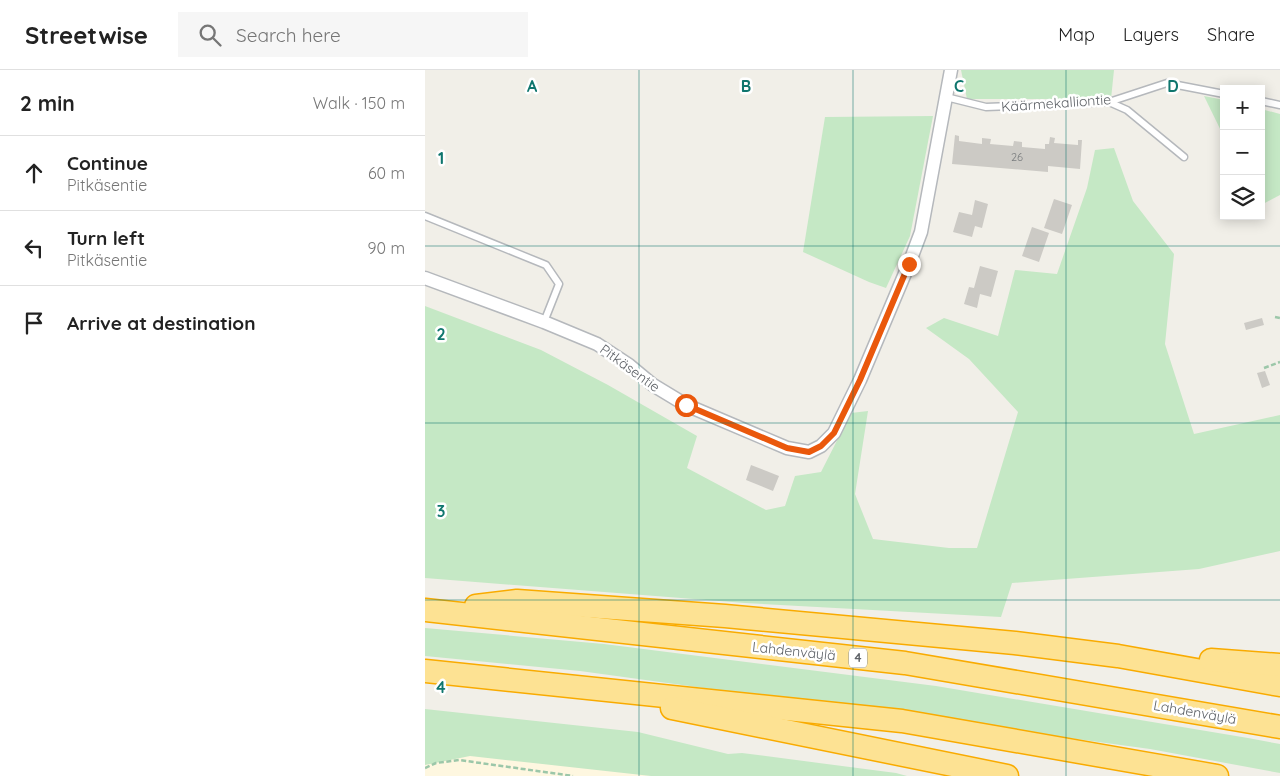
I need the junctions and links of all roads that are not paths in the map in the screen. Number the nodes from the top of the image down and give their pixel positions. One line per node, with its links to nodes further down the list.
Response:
1 (951, 70): 3 (street, Pitkäsentie)
2 (1220, 93): 4 (lane, Käärmekalliontie)
3 (946, 97): 4 (lane, Käärmekalliontie); 10 (street, Pitkäsentie)
4 (1109, 102): 7 (lane)
5 (1265, 102): 6 (lane)
6 (1280, 105)
7 (1183, 157)
8 (425, 216): 10 (lane)
9 (425, 278): 10 (street, Pitkäsentie)
10 (544, 322)
11 (429, 610): 12 (highway); 17 (highway, Lahdenväylä / 4)
12 (1118, 656): 13 (highway); 15 (highway)
13 (1280, 665)
14 (425, 671): 16 (highway)
15 (1280, 685)
16 (583, 686): 18 (highway); 19 (highway)
17 (1280, 727)
18 (1007, 776)
19 (1217, 776)

